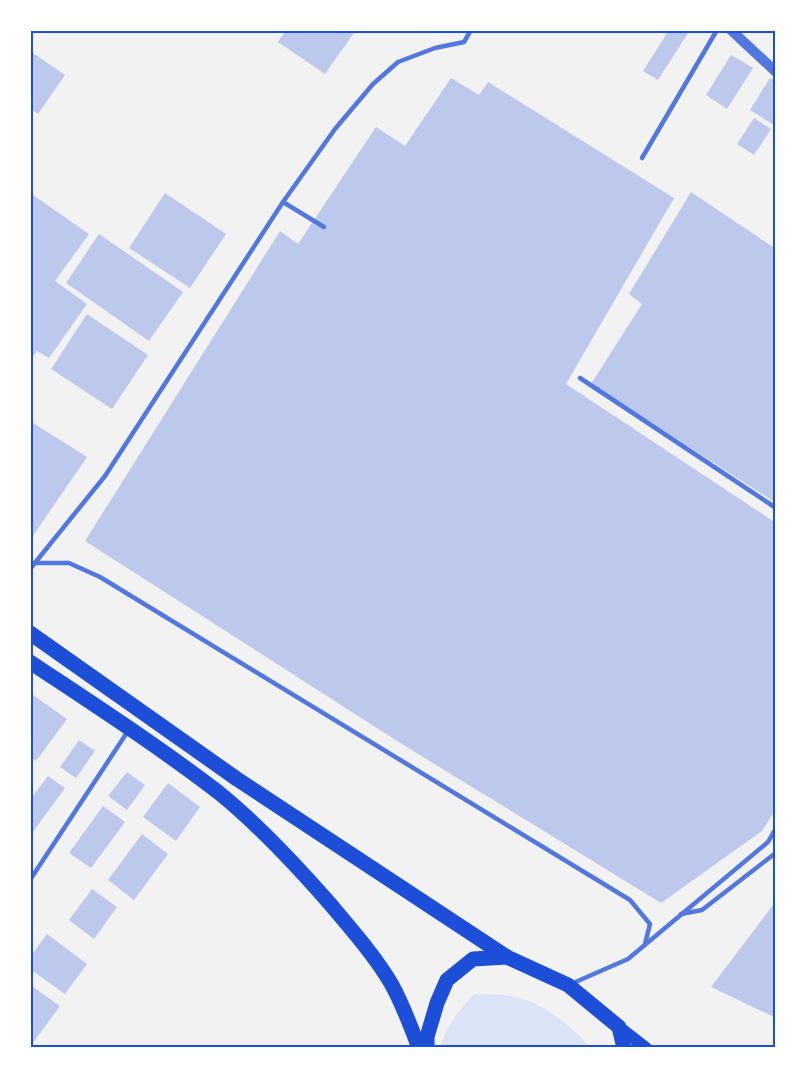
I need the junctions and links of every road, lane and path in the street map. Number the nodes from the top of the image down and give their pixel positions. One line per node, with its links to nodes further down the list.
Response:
1 (471, 30): 6 (lane)
2 (717, 30): 5 (lane)
3 (731, 30): 4 (street)
4 (776, 72)
5 (642, 158)
6 (283, 202): 7 (lane); 10 (lane)
7 (324, 227)
8 (580, 378): 9 (lane)
9 (776, 508)
10 (35, 563): 11 (lane); 19 (lane)
11 (30, 569)
12 (30, 633): 20 (main road)
13 (30, 662): 14 (main road)
14 (130, 729): 17 (lane); 23 (main road)
15 (776, 828): 18 (lane)
16 (773, 855): 18 (lane)
17 (30, 880)
18 (678, 915): 19 (lane)
19 (645, 944): 21 (lane)
20 (507, 957): 21 (main road); 24 (main road)
21 (568, 985): 22 (main road)
22 (619, 1027): 25 (main road); 26 (main road)
23 (418, 1048)
24 (427, 1048)
25 (624, 1048)
26 (646, 1048)

